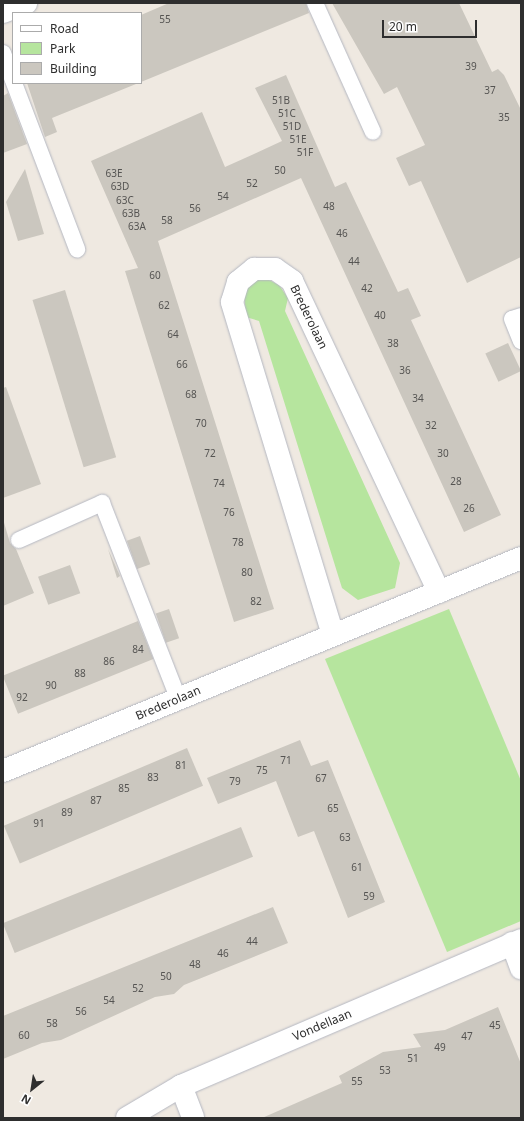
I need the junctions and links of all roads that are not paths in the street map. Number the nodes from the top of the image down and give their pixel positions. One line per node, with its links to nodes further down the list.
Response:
1 (26, 3): 3 (street)
2 (315, 3): 7 (lane)
3 (3, 12)
4 (3, 53): 5 (lane)
5 (12, 77)
6 (14, 84): 8 (lane)
7 (373, 132)
8 (77, 249)
9 (521, 316): 10 (lane)
10 (521, 341)
11 (19, 540): 15 (lane)
12 (521, 558): 13 (street, Brederolaan)
13 (439, 592): 14 (street, Brederolaan); 14 (street, Brederolaan)
14 (333, 635): 15 (street, Brederolaan)
15 (178, 698): 16 (street, Brederolaan)
16 (3, 771)
17 (516, 941): 18 (street); 19 (street, Vondellaan)
18 (521, 968)
19 (181, 1086): 20 (street, Vondellaan); 21 (street)
20 (127, 1118)
21 (193, 1118)

